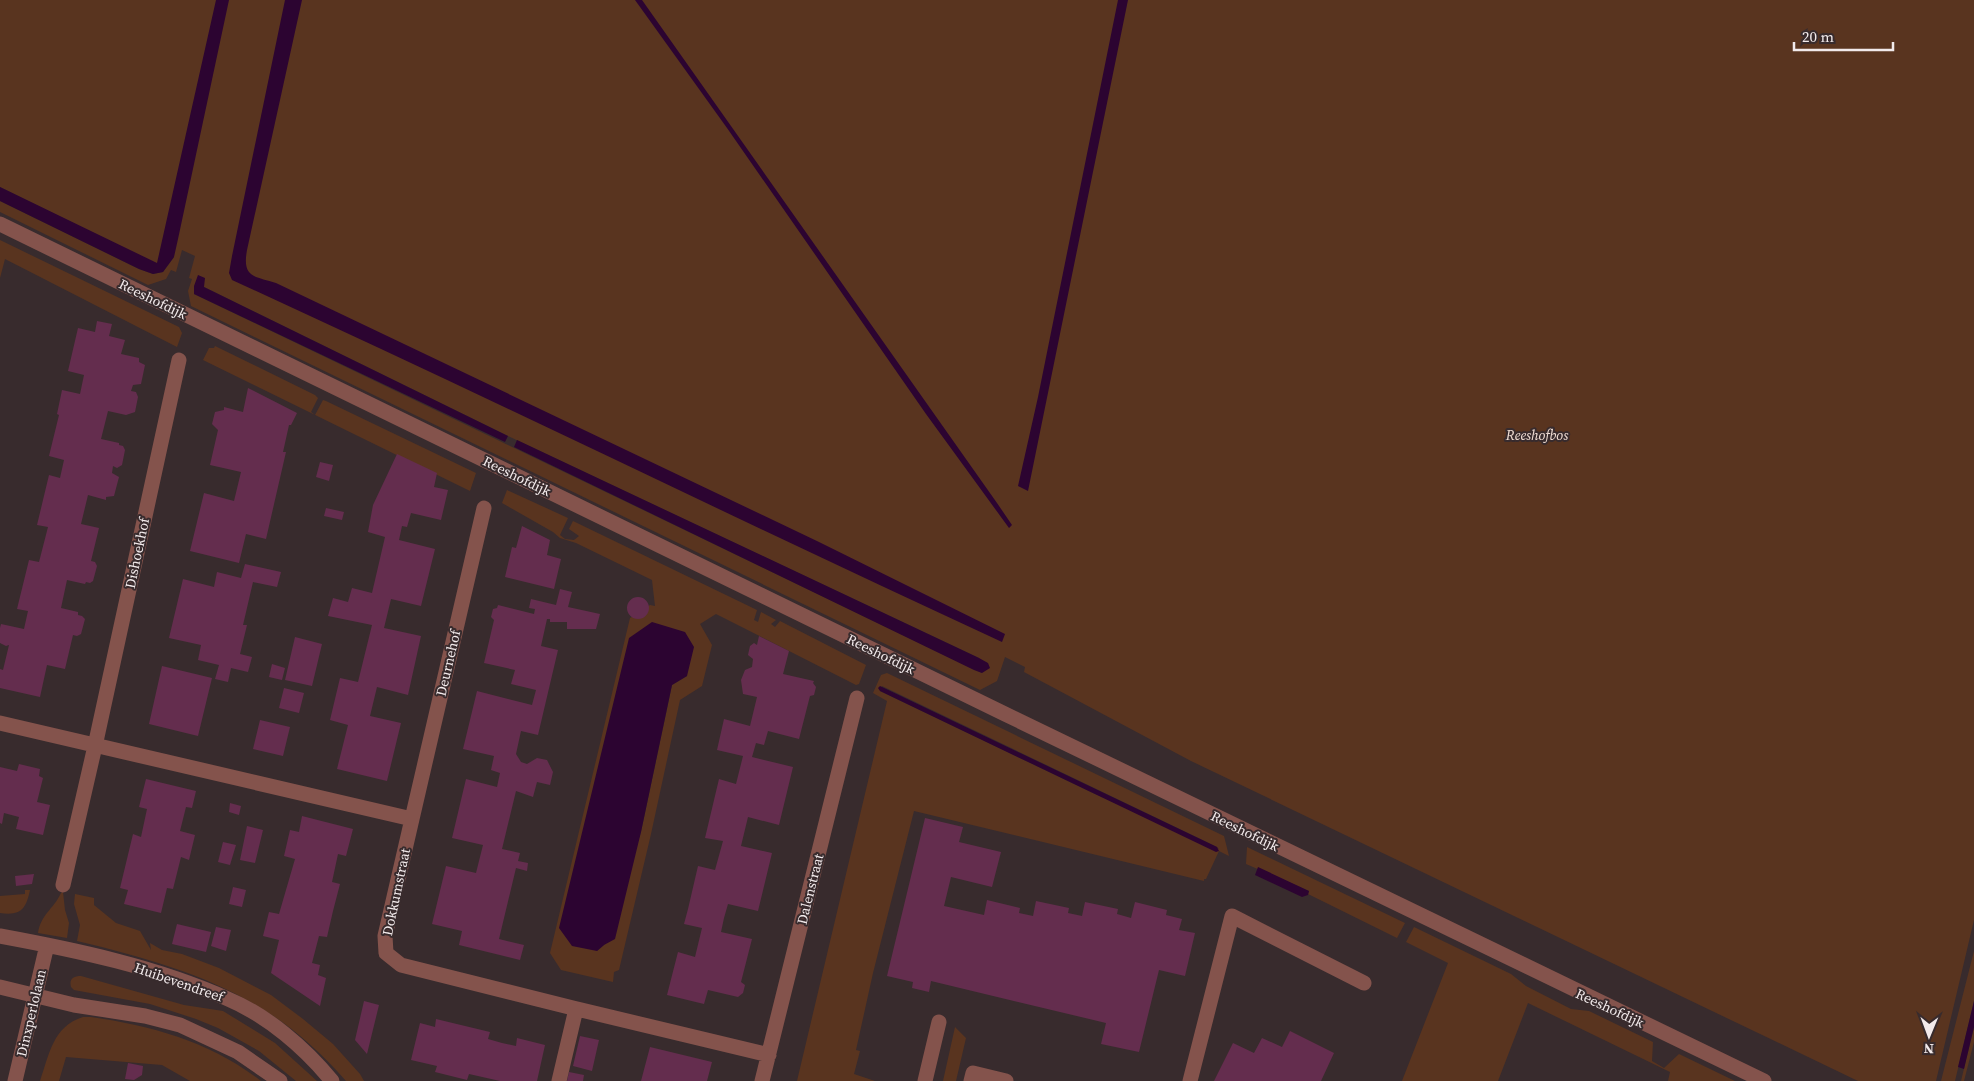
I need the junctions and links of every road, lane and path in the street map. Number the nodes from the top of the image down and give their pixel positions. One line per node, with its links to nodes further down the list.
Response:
1 (0, 224): 26 (street, Reeshofdijk)
2 (179, 360): 6 (street, Dishoekhof)
3 (484, 508): 7 (street, Deurnehof)
4 (857, 698): 16 (street, Dalenstraat)
5 (0, 723): 6 (street)
6 (95, 746): 7 (street); 8 (street)
7 (412, 819): 14 (street, Dokkumstraat)
8 (64, 885)
9 (0, 936): 10 (street, Huibevendreef)
10 (47, 945): 13 (street, Dinxperlolaan); 19 (street, Huibevendreef)
11 (1364, 983): 25 (street)
12 (0, 988): 13 (street)
13 (34, 996): 17 (street, Dinxperlolaan); 18 (street)
14 (576, 1009): 16 (street, Dokkumstraat); 20 (street)
15 (939, 1022): 22 (street)
16 (769, 1055): 21 (street, Dalenstraat)
17 (15, 1081)
18 (280, 1081)
19 (332, 1081)
20 (559, 1081)
21 (762, 1081)
22 (925, 1081)
23 (971, 1081): 24 (street)
24 (1006, 1081)
25 (1190, 1081)
26 (1764, 1081)

